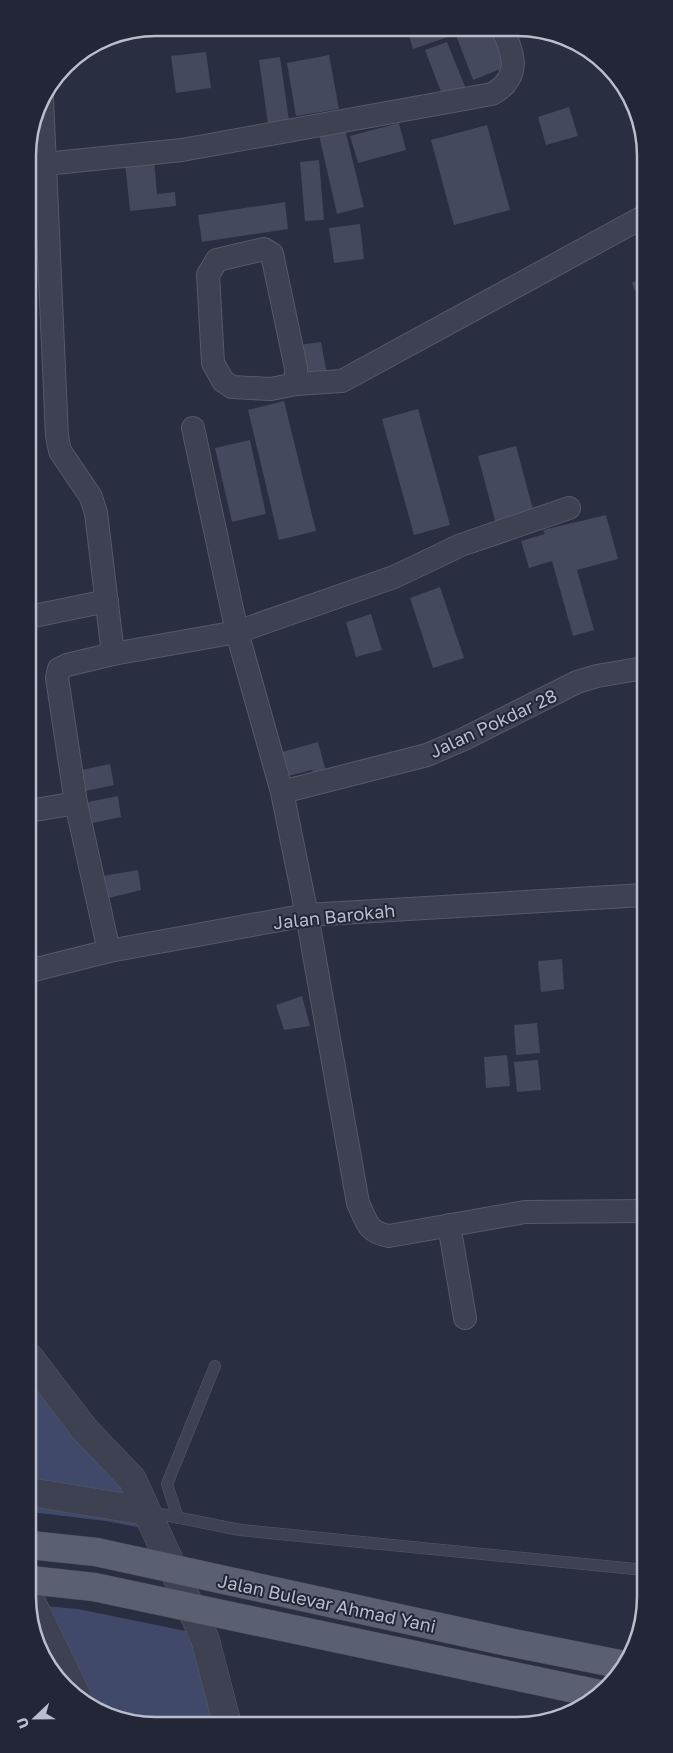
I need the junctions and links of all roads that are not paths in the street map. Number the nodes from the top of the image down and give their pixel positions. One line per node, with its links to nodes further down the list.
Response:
1 (505, 36): 3 (street)
2 (43, 116): 3 (street)
3 (45, 164): 8 (street)
4 (637, 220): 5 (street)
5 (296, 384): 5 (street)
6 (194, 428): 10 (street)
7 (569, 508): 10 (street)
8 (107, 602): 9 (street); 11 (street)
9 (37, 615)
10 (237, 632): 11 (street); 13 (street)
11 (113, 654): 14 (street)
12 (637, 669): 13 (street, Jalan Pokdar 28)
13 (282, 792): 17 (street)
14 (76, 803): 15 (street); 18 (street)
15 (37, 810)
16 (636, 895): 17 (street, Jalan Barokah)
17 (307, 914): 18 (street, Jalan Barokah); 21 (street)
18 (109, 951): 19 (street, Jalan Barokah)
19 (36, 969)
20 (636, 1211): 21 (street)
21 (449, 1225): 22 (street)
22 (465, 1318)
23 (36, 1366): 26 (street)
24 (215, 1366): 27 (lane)
25 (36, 1493): 26 (street)
26 (146, 1511): 27 (lane); 35 (street)
27 (178, 1518): 29 (lane)
28 (36, 1546): 32 (main road, Jalan Bulevar Ahmad Yani, bridge)
29 (636, 1569)
30 (36, 1581): 34 (main road, Jalan Bulevar Ahmad Yani, bridge)
31 (39, 1618): 33 (street)
32 (617, 1664)
33 (69, 1679)
34 (590, 1692)
35 (225, 1717)

